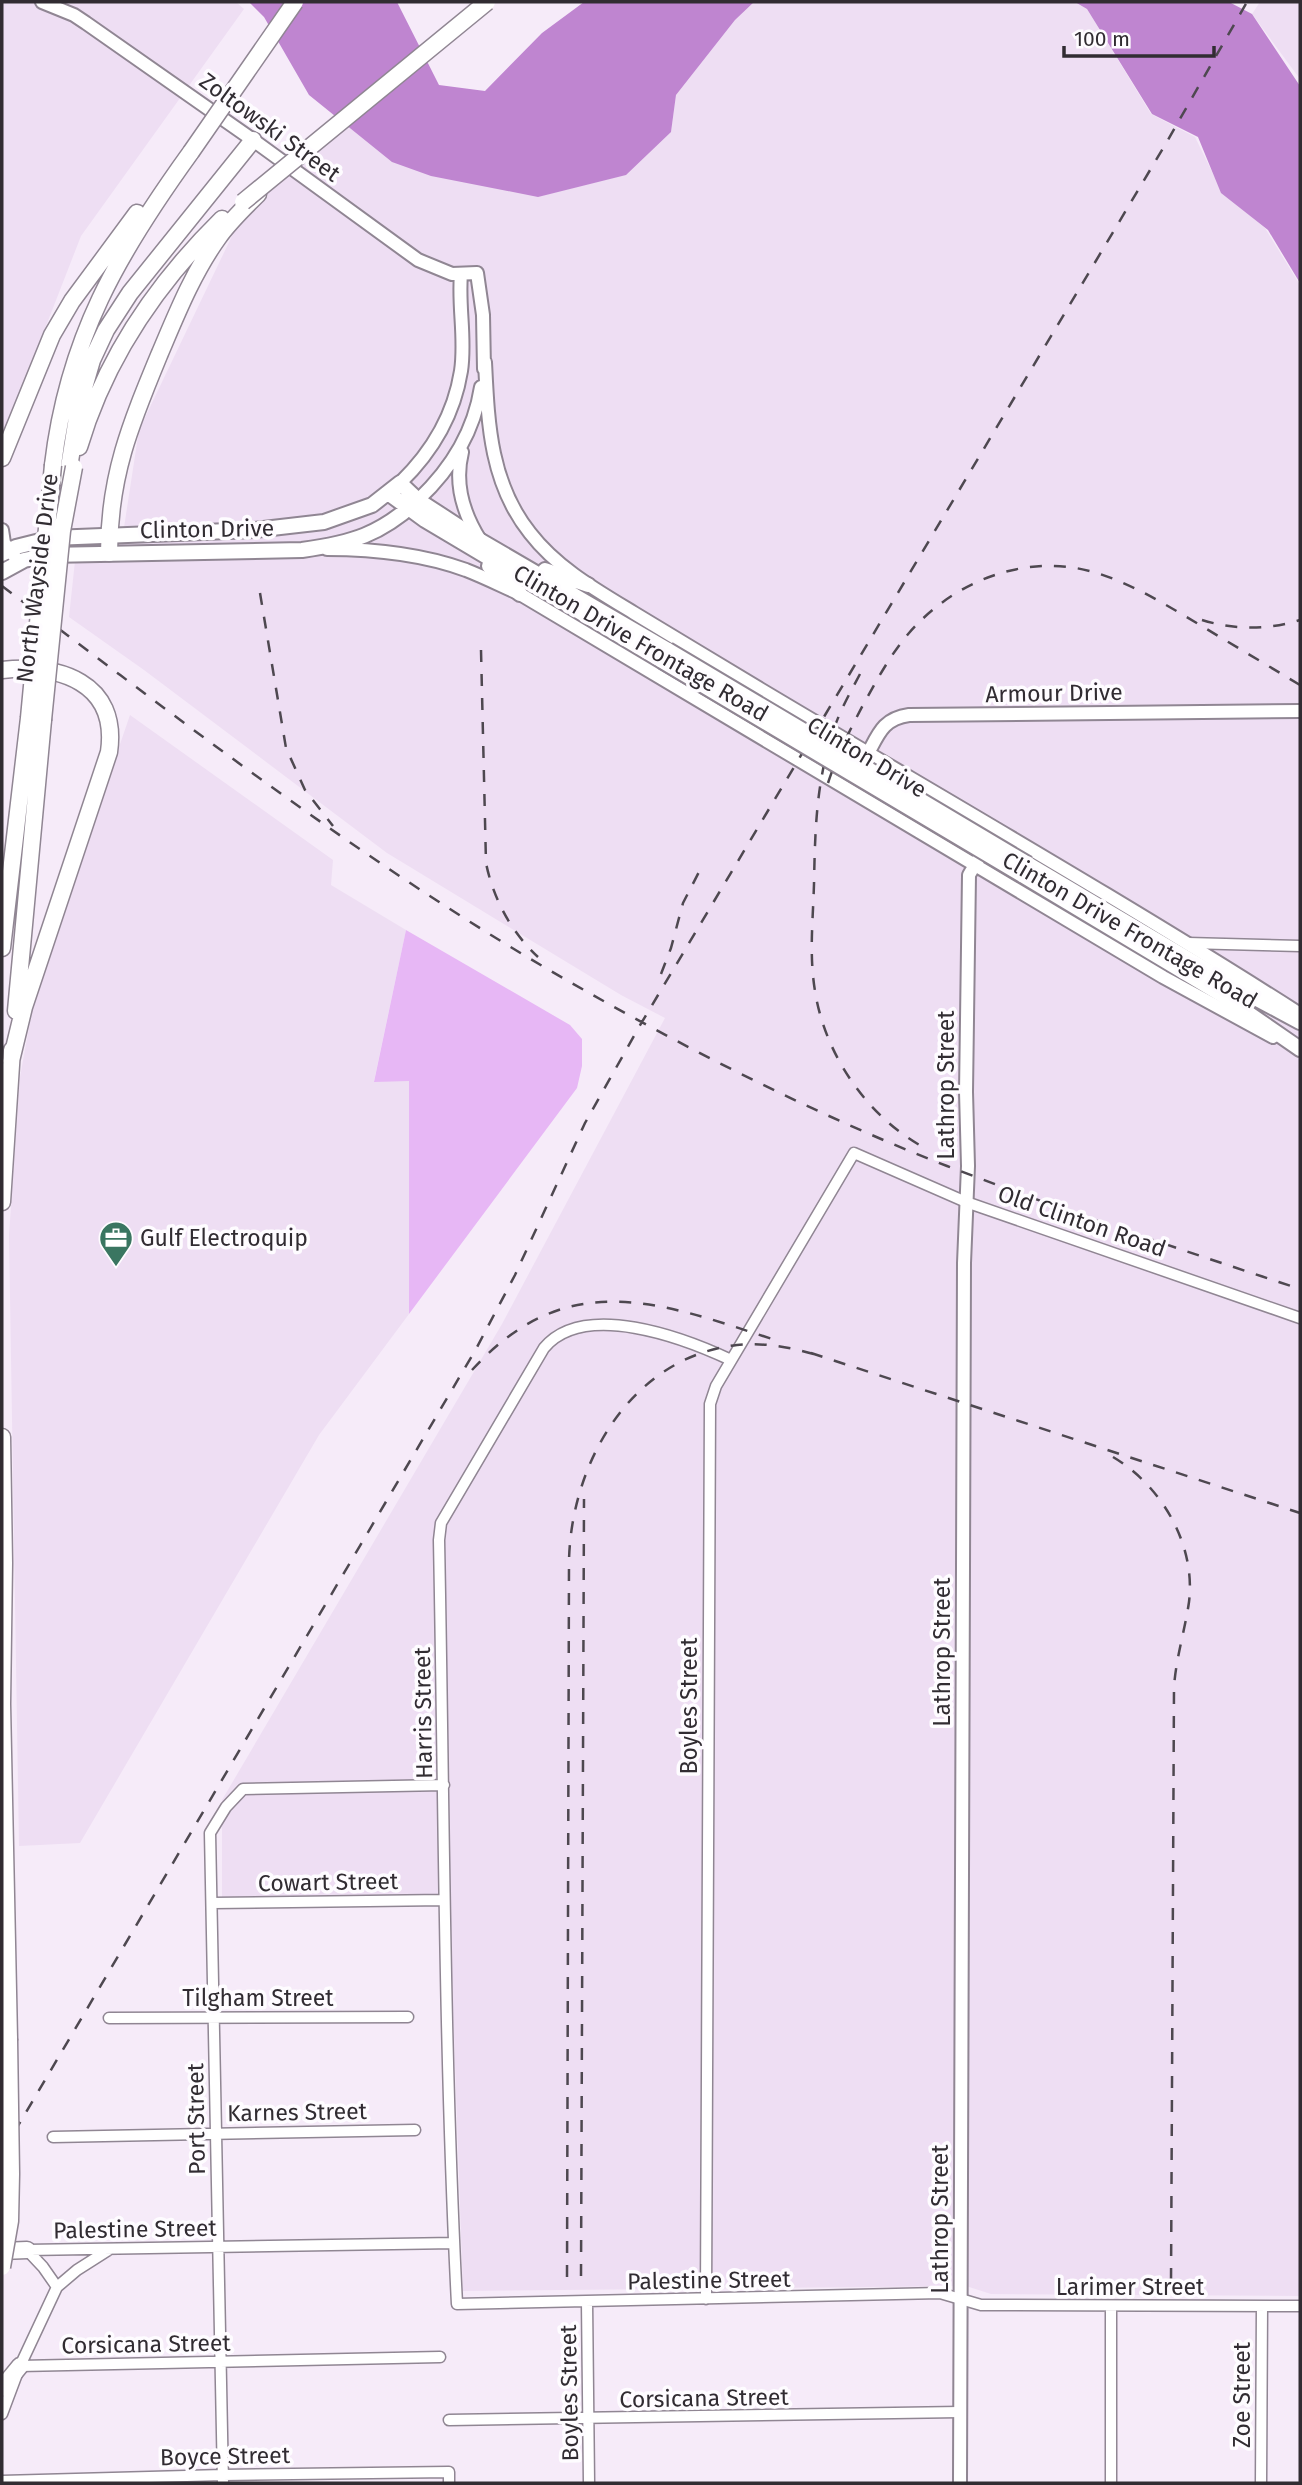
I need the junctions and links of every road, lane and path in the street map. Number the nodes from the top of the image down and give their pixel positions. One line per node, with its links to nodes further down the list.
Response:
1 (42, 2): 4 (street, Zoltowski Street)
2 (295, 2): 5 (main road, North Wayside Drive, bridge)
3 (487, 2): 6 (main road, North Wayside Drive, bridge)
4 (253, 139): 7 (street, Zoltowski Street); 11 (main road)
5 (177, 170): 10 (main road); 11 (main road, North Wayside Drive)
6 (244, 205): 11 (main road, North Wayside Drive); 18 (main road)
7 (461, 274): 8 (street, Zoltowski Street); 12 (street)
8 (485, 362): 9 (street); 29 (street, Clinton Drive Frontage Road)
9 (465, 440): 14 (street); 19 (street)
10 (2, 458)
11 (65, 466): 34 (main road, North Wayside Drive, bridge); 34 (main road, North Wayside Drive, bridge)
12 (400, 483): 13 (main road, Clinton Drive); 14 (main road, Clinton Drive)
13 (388, 493): 14 (main road, Clinton Drive); 15 (main road, Clinton Drive)
14 (413, 505): 19 (main road, Clinton Drive); 20 (main road, Clinton Drive); 22 (main road, Clinton Drive)
15 (282, 528): 17 (main road, Clinton Drive); 21 (main road)
16 (2, 530): 23 (street)
17 (137, 535): 18 (main road, Clinton Drive); 24 (main road)
18 (109, 536): 23 (main road, Clinton Drive); 25 (main road)
19 (481, 541): 26 (main road, Clinton Drive)
20 (462, 543): 30 (main road); 31 (main road, Clinton Drive)
21 (282, 550): 22 (main road, Clinton Drive); 24 (main road, Clinton Drive)
22 (302, 550): 30 (street, Clinton Drive Frontage Road)
23 (5, 552): 27 (street)
24 (137, 552): 25 (main road, Clinton Drive)
25 (109, 553): 27 (main road, Clinton Drive)
26 (505, 554): 29 (main road); 31 (main road, Clinton Drive)
27 (21, 561): 28 (main road, Clinton Drive)
28 (2, 572)
29 (588, 585): 35 (street, Clinton Drive Frontage Road)
30 (520, 594): 36 (street, Clinton Drive Frontage Road)
31 (665, 655): 39 (main road, Clinton Drive, bridge)
32 (2, 670): 46 (main road)
33 (1300, 711): 35 (street, Armour Drive)
34 (36, 719): 42 (main road, North Wayside Drive); 46 (main road, North Wayside Drive)
35 (868, 753): 36 (street, Armour Drive); 37 (street, Clinton Drive Frontage Road)
36 (847, 788): 38 (street, Clinton Drive Frontage Road)
37 (996, 829): 38 (street, Lathrop Street); 40 (street, Clinton Drive Frontage Road)
38 (976, 864): 45 (street, Clinton Drive Frontage Road); 49 (street, Lathrop Street)
39 (1025, 869): 44 (main road, Clinton Drive); 45 (main road, Clinton Drive)
40 (1188, 943): 41 (street); 43 (street, Clinton Drive Frontage Road)
41 (1300, 946)
42 (2, 948)
43 (1300, 1014)
44 (1300, 1022)
45 (1300, 1050)
46 (11, 1061): 48 (main road, North Wayside Drive)
47 (854, 1153): 49 (street, Old Clinton Road); 51 (street, Boyles Street)
48 (2, 1202)
49 (966, 1202): 50 (street, Old Clinton Road); 69 (street, Lathrop Street)
50 (1300, 1318)
51 (731, 1360): 53 (street, Harris Street); 70 (street, Boyles Street)
52 (2, 1437): 67 (main road, bridge)
53 (444, 1785): 54 (street, Harris Street); 55 (street, Port Street)
54 (444, 1900): 55 (street, Cowart Street); 62 (street, Harris Street)
55 (213, 1903): 56 (street, Port Street)
56 (214, 2017): 57 (street, Tilgham Street); 58 (street, Tilgham Street); 60 (street, Port Street)
57 (408, 2017)
58 (109, 2018)
59 (415, 2130): 60 (street, Karnes Street)
60 (216, 2133): 61 (street, Karnes Street); 63 (street, Port Street)
61 (53, 2137)
62 (454, 2243): 63 (street, Palestine Street); 72 (street, Harris Street)
63 (218, 2247): 64 (street, Palestine Street); 77 (street, Port Street)
64 (110, 2249): 65 (street, Palestine Street); 68 (street)
65 (27, 2250): 66 (main road); 68 (street)
66 (2, 2251)
67 (2, 2267)
68 (57, 2287): 78 (street)
69 (961, 2298): 70 (street, Palestine Street); 75 (street, Larimer Street); 80 (street, Lathrop Street)
70 (706, 2299): 71 (street, Palestine Street)
71 (587, 2302): 72 (street, Palestine Street); 82 (street, Boyles Street)
72 (457, 2304)
73 (1262, 2306): 74 (street, Larimer Street); 75 (street, Larimer Street); 90 (street, Zoe Street)
74 (1300, 2306)
75 (1111, 2307): 89 (street)
76 (440, 2357): 77 (street, Corsicana Street)
77 (221, 2361): 78 (street, Corsicana Street); 85 (street, Port Street)
78 (20, 2367): 79 (main road); 81 (street)
79 (2, 2388)
80 (960, 2412): 82 (street, Corsicana Street); 88 (street, Lathrop Street)
81 (2, 2414)
82 (588, 2419): 83 (street, Corsicana Street); 87 (street, Boyles Street)
83 (449, 2420)
84 (449, 2478): 85 (street, Boyce Street)
85 (223, 2479): 86 (street, Boyce Street)
86 (2, 2481)
87 (589, 2483)
88 (960, 2483)
89 (1111, 2483)
90 (1261, 2483)

